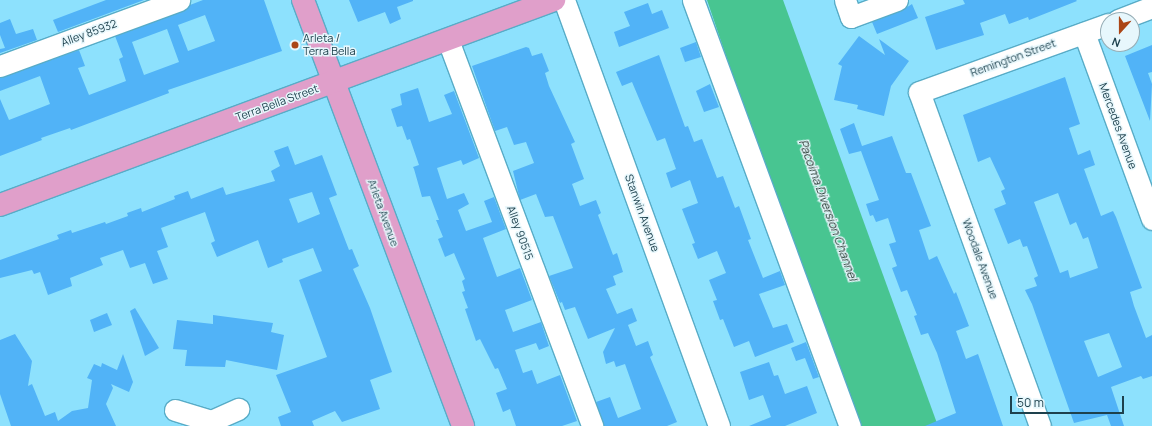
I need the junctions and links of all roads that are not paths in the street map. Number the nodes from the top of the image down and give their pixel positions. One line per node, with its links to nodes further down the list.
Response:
1 (179, 0): 13 (street, Alley 85932)
2 (303, 0): 14 (main road, Arleta Avenue)
3 (554, 0): 12 (main road, Terra Bella Street)
4 (564, 0): 23 (street, Stanwin Avenue)
5 (693, 0): 24 (street)
6 (845, 0): 7 (street)
7 (898, 0)
8 (1152, 7): 9 (street)
9 (1139, 12)
10 (1100, 27): 11 (street, Remington Street)
11 (1084, 33): 15 (street, Remington Street); 17 (street, Mercedes Avenue)
12 (448, 40): 14 (main road, Terra Bella Street); 22 (street, Alley 90515)
13 (0, 66)
14 (335, 82): 16 (main road, Terra Bella Street); 21 (main road, Arleta Avenue)
15 (919, 92): 25 (street, Woodale Avenue)
16 (0, 205)
17 (1152, 219)
18 (238, 409): 20 (street)
19 (175, 410): 20 (street)
20 (211, 424)
21 (463, 426)
22 (592, 426)
23 (719, 426)
24 (850, 426)
25 (1040, 426)

